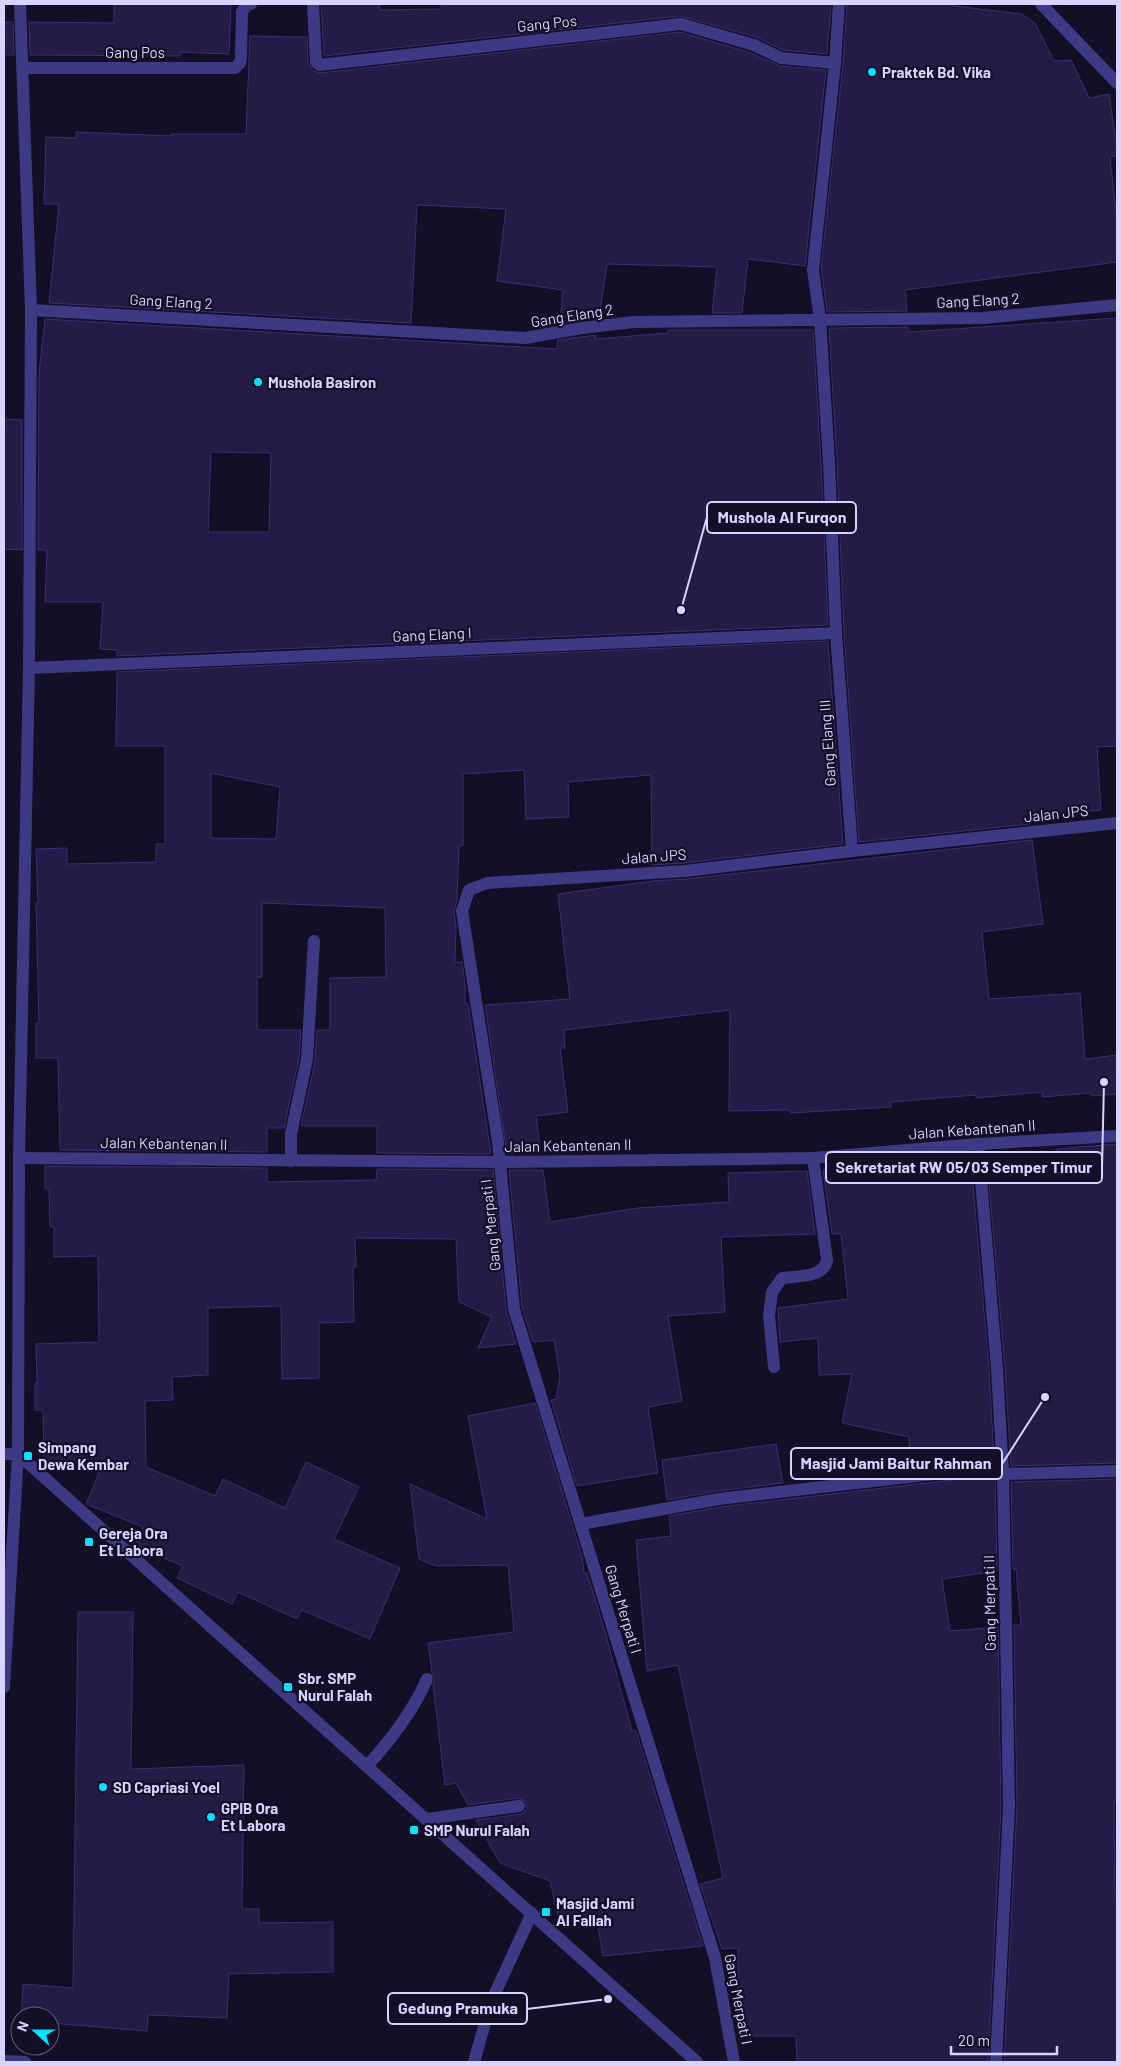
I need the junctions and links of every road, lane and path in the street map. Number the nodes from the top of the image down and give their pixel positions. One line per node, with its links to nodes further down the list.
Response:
1 (20, 4): 7 (street)
2 (251, 4): 7 (street, Gang Pos)
3 (313, 4): 6 (street, Gang Pos)
4 (839, 4): 6 (street, Gang Elang III)
5 (1041, 4): 8 (street)
6 (835, 63): 11 (street, Gang Elang III)
7 (23, 68): 10 (street)
8 (1117, 82)
9 (1117, 305): 11 (street, Gang Elang 2)
10 (31, 310): 11 (street, Gang Elang 2); 13 (street)
11 (820, 319): 12 (street, Gang Elang III)
12 (836, 632): 13 (street, Gang Elang I); 15 (street, Gang Elang III)
13 (29, 668): 19 (street)
14 (1117, 823): 15 (street, Jalan JPS)
15 (852, 851): 22 (street, Jalan JPS)
16 (314, 941): 21 (street)
17 (1117, 1136): 18 (street, Jalan Kebantenan II)
18 (978, 1144): 20 (street, Jalan Kebantenan II); 26 (street, Gang Merpati II)
19 (19, 1158): 21 (street, Jalan Kebantenan II); 25 (street)
20 (813, 1158): 22 (street, Jalan Kebantenan II); 23 (street)
21 (291, 1161): 22 (street, Jalan Kebantenan II)
22 (500, 1162): 28 (street, Gang Merpati I)
23 (774, 1367)
24 (4, 1454): 25 (street)
25 (18, 1454): 30 (street); 31 (street)
26 (1003, 1470): 27 (street); 28 (street); 40 (street, Gang Merpati II)
27 (1117, 1471)
28 (581, 1524): 39 (street, Gang Merpati I)
29 (428, 1679): 31 (street)
30 (4, 1687)
31 (367, 1766): 33 (street)
32 (519, 1806): 33 (street)
33 (426, 1819): 34 (street)
34 (532, 1913): 36 (street); 38 (street)
35 (4, 2061): 37 (street)
36 (693, 2061)
37 (26, 2062)
38 (474, 2062)
39 (734, 2062)
40 (996, 2062)

